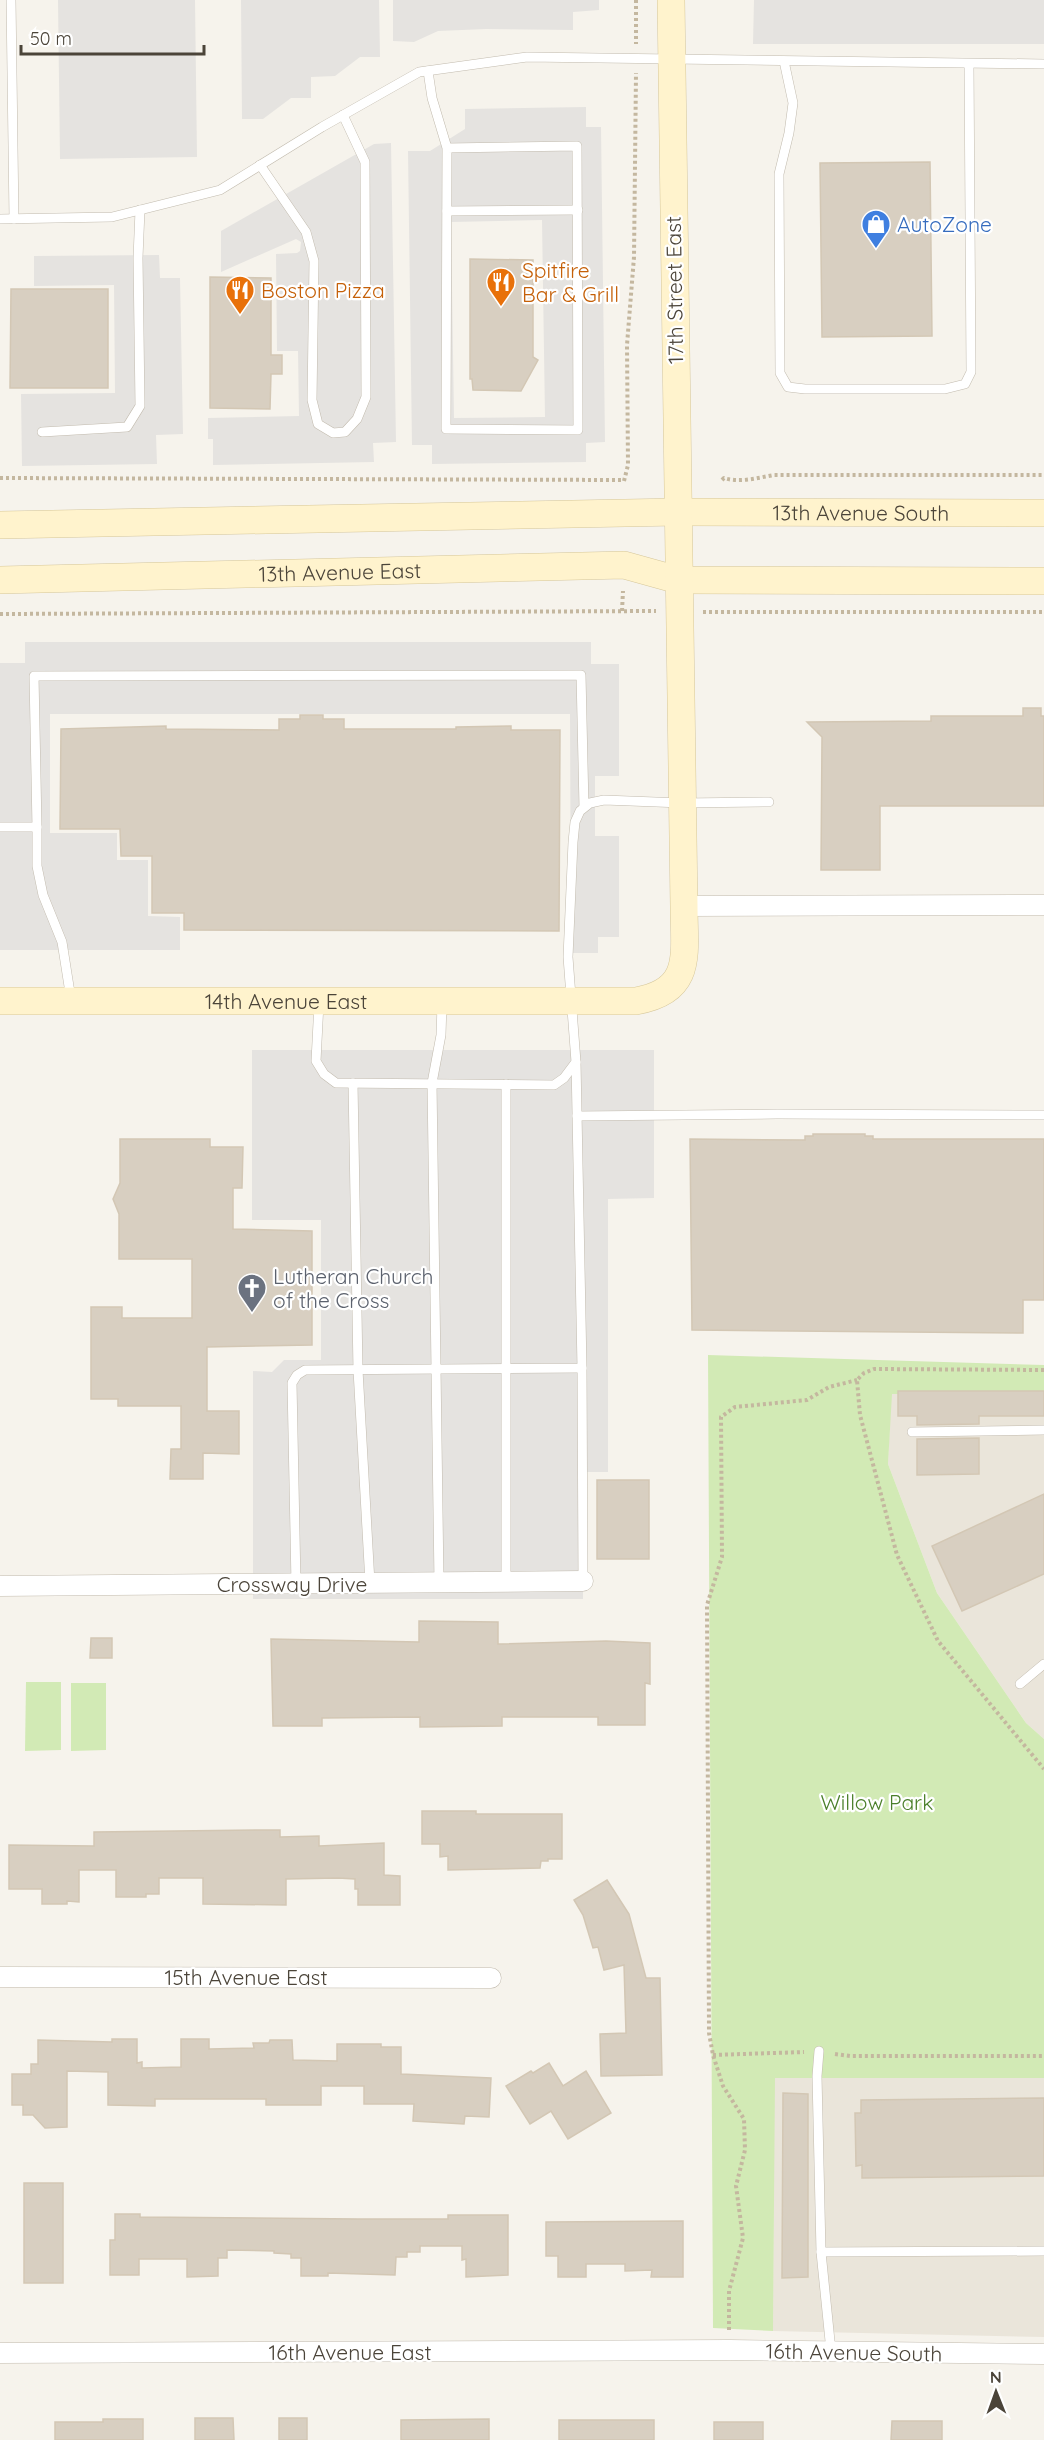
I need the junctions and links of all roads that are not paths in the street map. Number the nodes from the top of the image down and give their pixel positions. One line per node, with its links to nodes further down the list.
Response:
1 (11, 0): 15 (lane)
2 (671, 0): 3 (main road, 17th Street East)
3 (672, 60): 4 (lane); 7 (lane); 17 (main road, 17th Street East)
4 (784, 62): 5 (lane); 5 (lane)
5 (969, 64): 6 (lane)
6 (1044, 64)
7 (428, 70): 8 (lane); 9 (lane)
8 (343, 115): 10 (lane); 10 (lane)
9 (447, 148): 12 (lane); 13 (lane)
10 (260, 165): 11 (lane)
11 (140, 210): 15 (lane); 16 (lane)
12 (578, 210): 13 (lane); 13 (lane)
13 (447, 211)
14 (0, 219): 15 (lane)
15 (14, 219)
16 (42, 432)
17 (677, 512): 18 (main road, 13th Avenue South); 19 (main road); 21 (main road, 17th Street East)
18 (1044, 513)
19 (0, 525)
20 (0, 580): 21 (main road, 13th Avenue East)
21 (678, 580): 22 (main road); 24 (main road, 17th Street East)
22 (1042, 580)
23 (770, 802): 24 (lane)
24 (682, 803): 25 (lane); 29 (main road, 14th Avenue East)
25 (584, 807): 27 (lane); 34 (lane)
26 (0, 827): 27 (lane)
27 (37, 827): 31 (lane)
28 (1044, 904): 29 (street)
29 (684, 906): 34 (main road, 14th Avenue East)
30 (0, 1001): 31 (main road, 14th Avenue East)
31 (71, 1001): 32 (main road, 14th Avenue East)
32 (319, 1001): 33 (main road, 14th Avenue East); 36 (lane)
33 (442, 1001): 34 (main road, 14th Avenue East); 37 (lane)
34 (572, 1001): 35 (lane)
35 (576, 1062): 38 (lane); 40 (lane)
36 (353, 1083): 37 (lane); 44 (lane)
37 (432, 1083): 38 (lane); 42 (lane)
38 (506, 1084): 43 (lane)
39 (1044, 1114): 40 (lane)
40 (577, 1116): 41 (lane)
41 (582, 1368): 43 (lane); 47 (lane)
42 (436, 1369): 43 (lane); 44 (lane); 48 (lane)
43 (505, 1369): 49 (lane)
44 (358, 1370): 50 (lane); 51 (lane)
45 (1044, 1430): 46 (lane)
46 (912, 1432)
47 (584, 1581): 49 (street, Crossway Drive)
48 (440, 1582): 49 (street, Crossway Drive); 50 (street, Crossway Drive)
49 (506, 1582)
50 (370, 1583): 51 (street, Crossway Drive)
51 (296, 1584): 52 (street, Crossway Drive)
52 (0, 1586)
53 (1044, 1664): 54 (lane)
54 (1020, 1684)
55 (0, 1977): 56 (street, 15th Avenue East)
56 (491, 1978)
57 (819, 2051): 59 (lane)
58 (1044, 2251): 59 (lane)
59 (821, 2252): 61 (lane)
60 (701, 2351): 61 (street, 16th Avenue South); 62 (street, 16th Avenue East)
61 (831, 2351): 63 (street, 16th Avenue South)
62 (0, 2353)
63 (1044, 2354)

